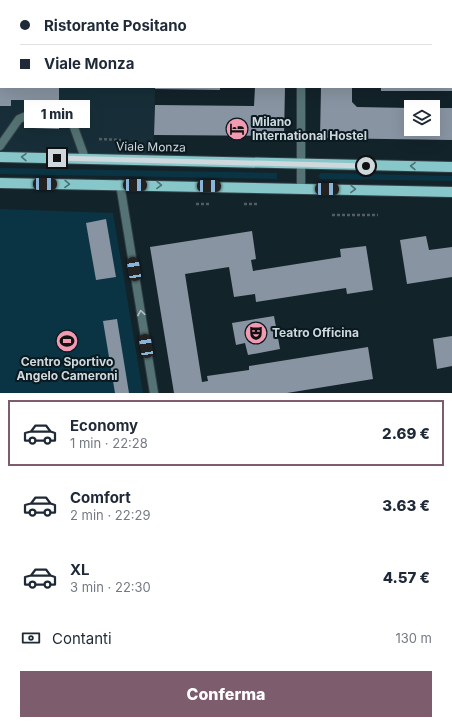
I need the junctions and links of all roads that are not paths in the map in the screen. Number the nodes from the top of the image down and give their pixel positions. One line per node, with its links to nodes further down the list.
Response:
1 (301, 88): 7 (street)
2 (60, 112): 6 (street)
3 (33, 113): 4 (street)
4 (0, 146)
5 (0, 157): 6 (main road, Viale Monza, one-way to 5)
6 (85, 158): 7 (main road, Viale Monza)
7 (300, 164): 8 (main road, Viale Monza, one-way to 7); 11 (street)
8 (452, 167)
9 (0, 183): 10 (main road, one-way to 10)
10 (120, 184): 11 (main road, one-way to 11); 13 (street, one-way to 10)
11 (300, 188): 12 (main road, one-way to 12)
12 (452, 192)
13 (154, 393)

